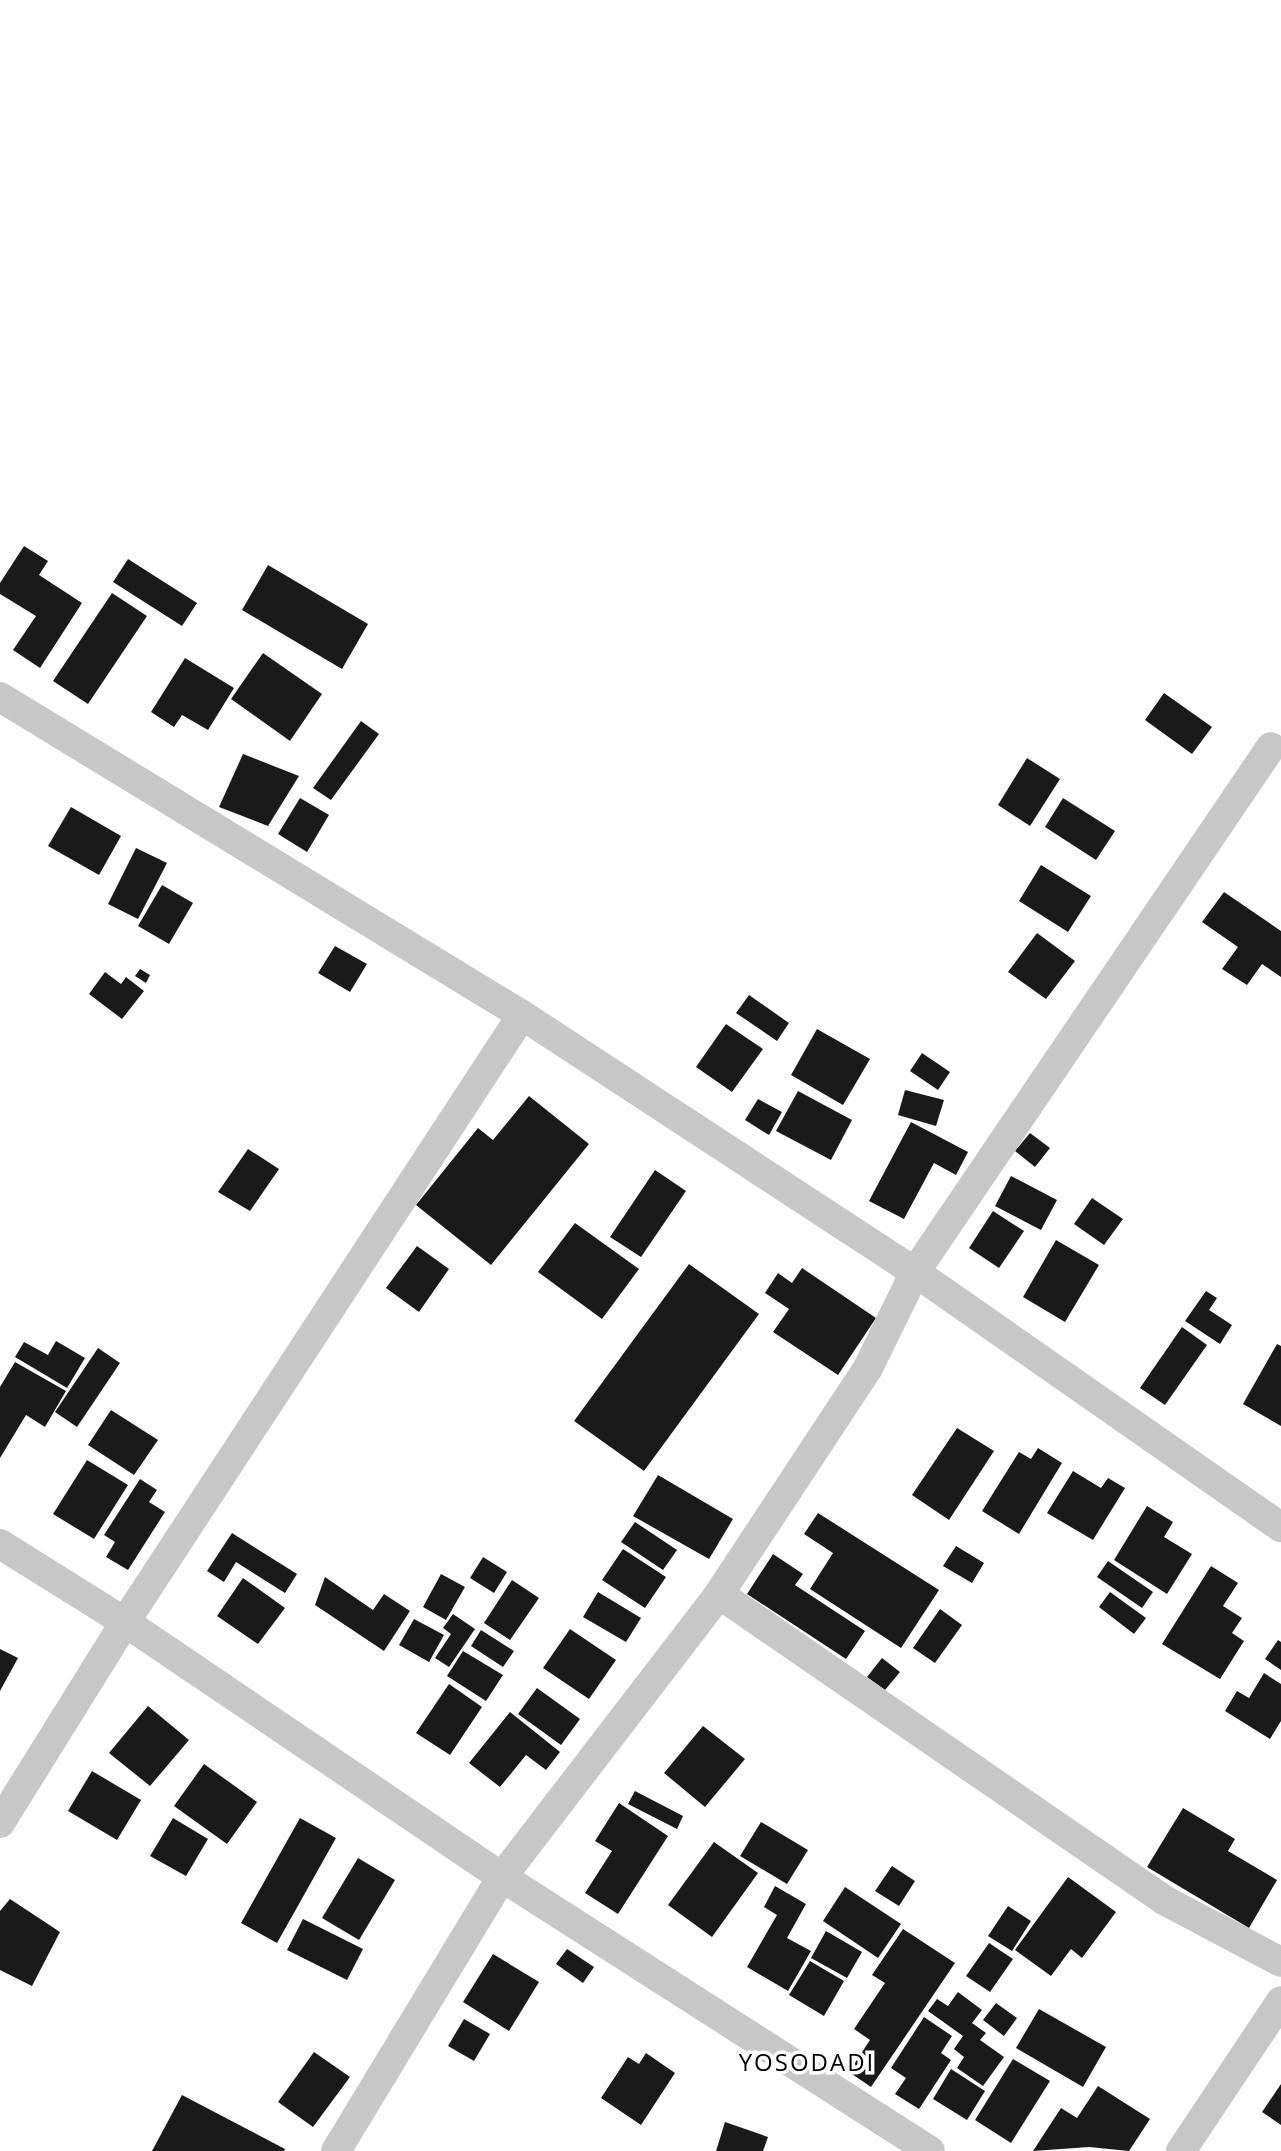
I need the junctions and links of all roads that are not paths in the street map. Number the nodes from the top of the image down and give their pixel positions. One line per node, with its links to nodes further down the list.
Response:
1 (0, 697): 3 (street)
2 (1271, 747): 4 (street)
3 (522, 1015): 4 (street); 8 (street)
4 (915, 1272): 5 (street); 7 (street)
5 (1281, 1527)
6 (0, 1544): 8 (street)
7 (719, 1594): 10 (street); 11 (street)
8 (125, 1622): 9 (street); 10 (street)
9 (0, 1823)
10 (502, 1877): 13 (street); 14 (street)
11 (1281, 1962)
12 (1281, 2001): 15 (street)
13 (336, 2151)
14 (930, 2151)
15 (1181, 2151)

